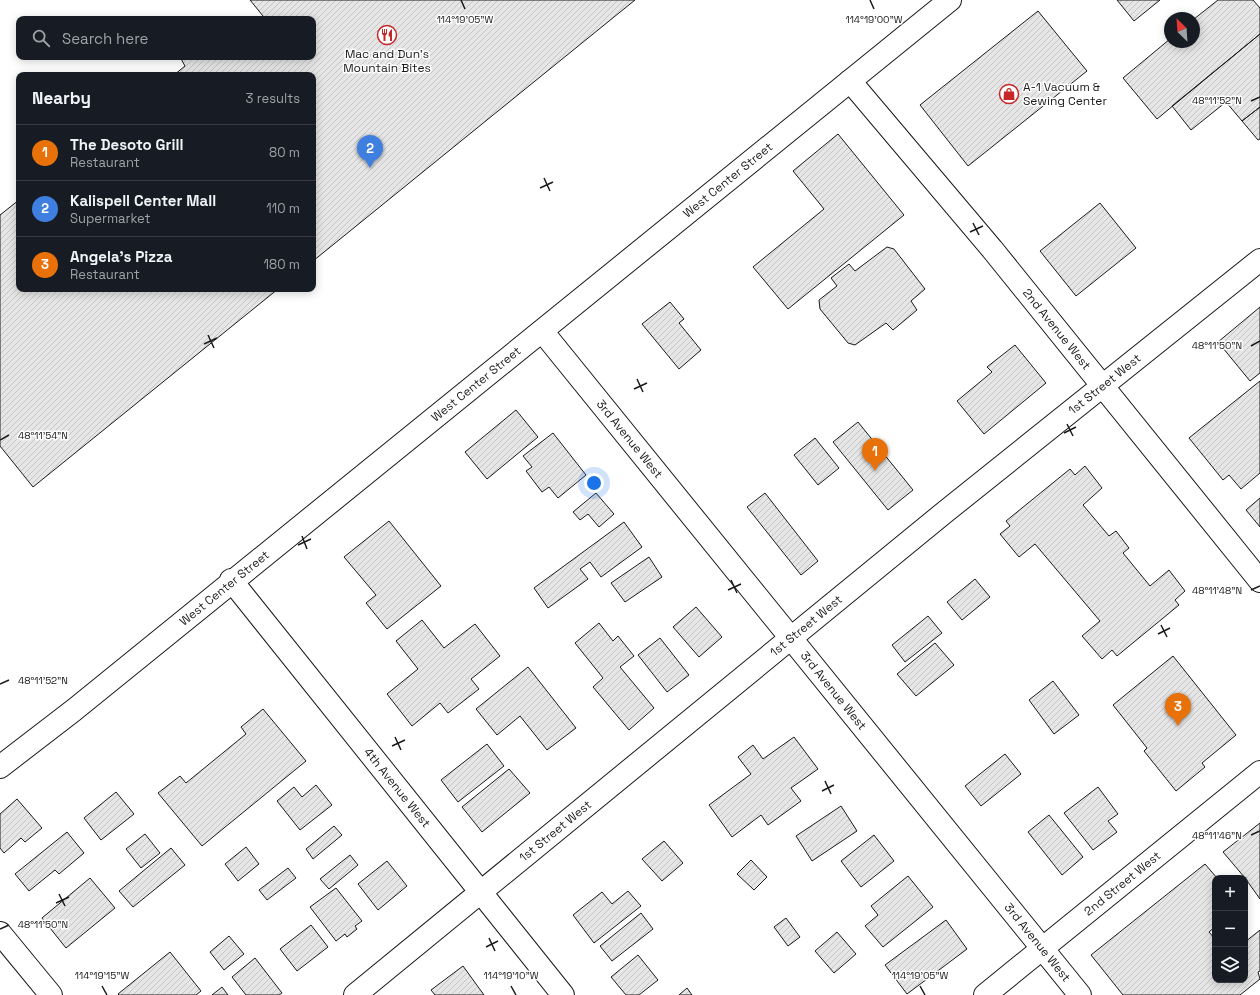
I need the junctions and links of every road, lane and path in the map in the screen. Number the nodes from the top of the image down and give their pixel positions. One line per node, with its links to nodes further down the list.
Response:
1 (950, 0): 2 (street, West Center Street)
2 (850, 81): 4 (street, West Center Street); 5 (street, 2nd Avenue West)
3 (1260, 260): 5 (street, 1st Street West)
4 (542, 331): 6 (street, West Center Street); 8 (street, 3rd Avenue West)
5 (1103, 386): 7 (street, 2nd Avenue West); 8 (street, 1st Street West)
6 (231, 580): 9 (street, West Center Street); 11 (street, 4th Avenue West)
7 (1260, 581)
8 (791, 638): 11 (street, 1st Street West); 13 (street, 3rd Avenue West)
9 (0, 767)
10 (1260, 772): 13 (street, 2nd Street West)
11 (481, 892): 15 (street, 1st Street West); 16 (street, 4th Avenue West)
12 (0, 933): 14 (street)
13 (1042, 948): 17 (street, 2nd Street West); 18 (street, 3rd Avenue West)
14 (51, 995)
15 (355, 995)
16 (563, 995)
17 (985, 995)
18 (1080, 995)

